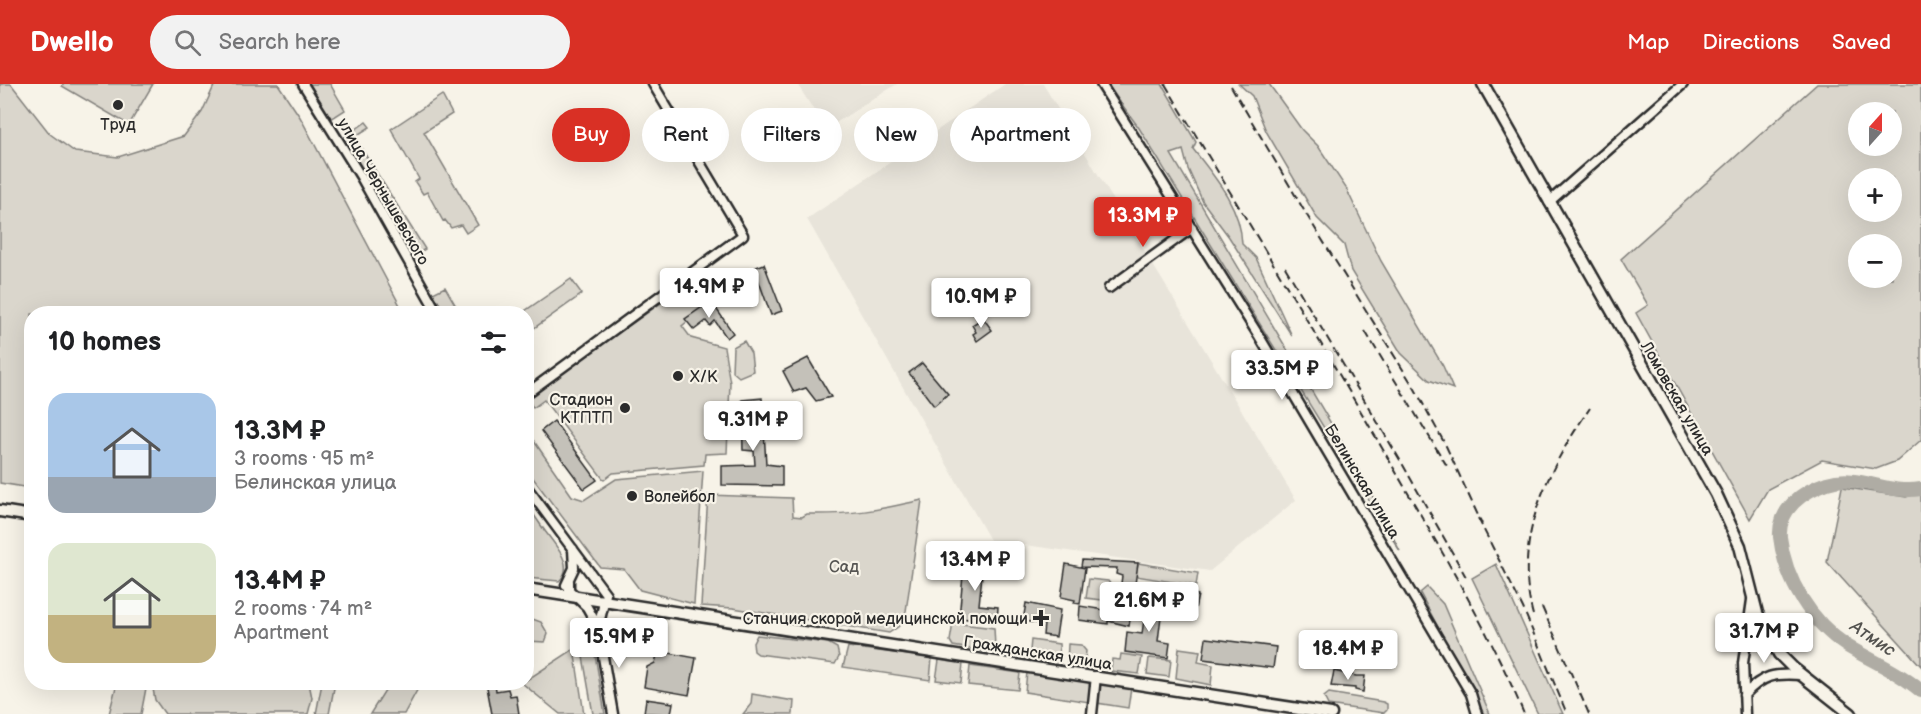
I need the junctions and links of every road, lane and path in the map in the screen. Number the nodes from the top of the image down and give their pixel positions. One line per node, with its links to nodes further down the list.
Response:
1 (303, 84): 9 (street, улица Чернышевского)
2 (653, 84): 10 (street)
3 (1101, 84): 7 (street, Белинская улица)
4 (1483, 84): 6 (main road, Ломовская улица)
5 (1683, 84): 6 (street)
6 (1549, 202): 19 (main road, Ломовская улица)
7 (1192, 228): 8 (street); 29 (street, Белинская улица)
8 (1110, 288)
9 (434, 306)
10 (534, 388)
11 (534, 497): 14 (street)
12 (0, 511): 13 (main road)
13 (24, 515)
14 (573, 548): 15 (street); 20 (street)
15 (569, 581): 17 (street); 18 (street)
16 (534, 590): 17 (main road, Гражданская улица)
17 (561, 594): 18 (main road, Гражданская улица)
18 (574, 596): 21 (main road, Гражданская улица)
19 (1752, 596): 23 (main road, Ломовская улица); 25 (street)
20 (609, 598): 21 (main road, Гражданская улица); 22 (street); 24 (main road, Гражданская улица)
21 (590, 603): 22 (street)
22 (598, 628): 26 (street)
23 (1801, 675): 25 (street); 31 (main road, Ломовская улица)
24 (1096, 676): 27 (street); 28 (main road, Гражданская улица)
25 (1744, 695): 30 (street)
26 (613, 714)
27 (1092, 714)
28 (1331, 714)
29 (1477, 714)
30 (1745, 714)
31 (1851, 714)

